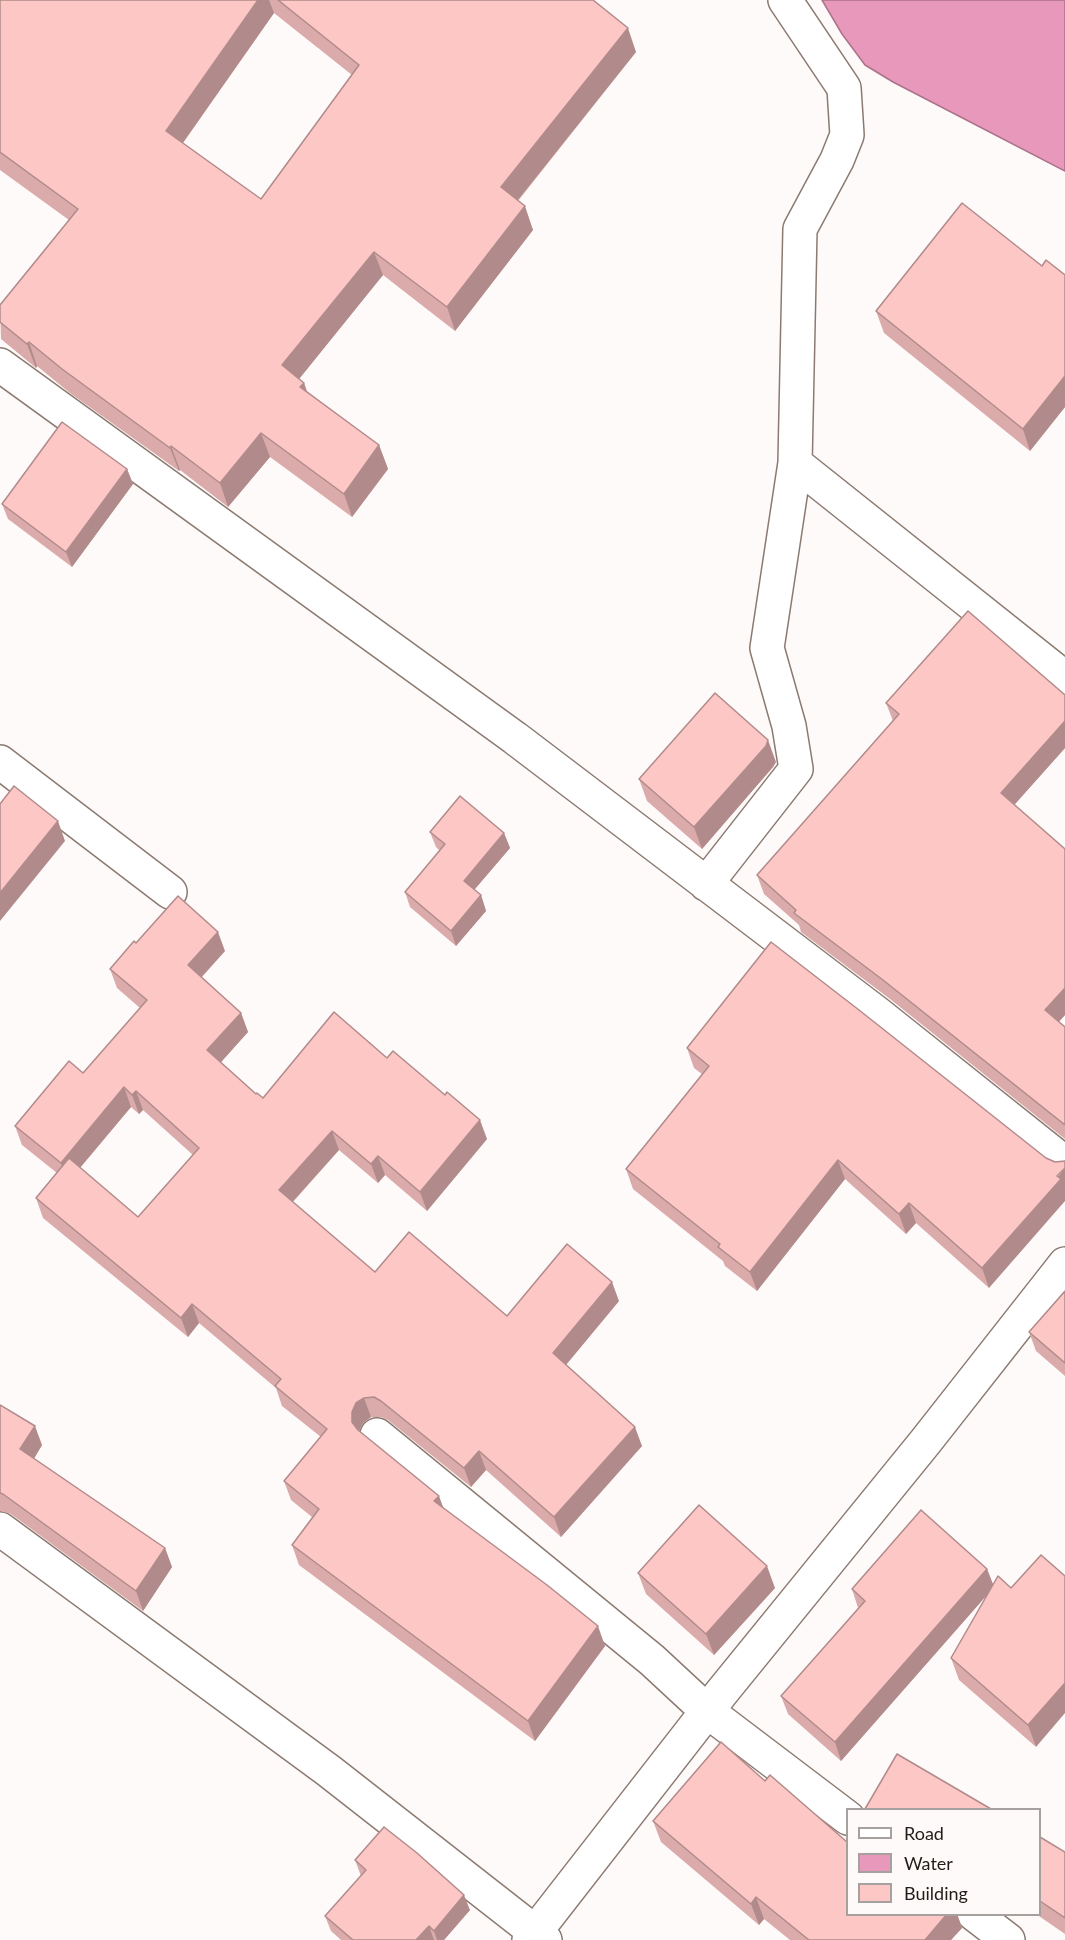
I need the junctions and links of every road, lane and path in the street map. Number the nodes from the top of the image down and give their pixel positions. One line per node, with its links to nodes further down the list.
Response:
1 (785, 0): 3 (street)
2 (0, 364): 6 (street)
3 (795, 463): 4 (street); 6 (street)
4 (1065, 678)
5 (0, 762): 7 (street)
6 (706, 884): 8 (street)
7 (170, 892)
8 (1065, 1162)
9 (1065, 1264): 12 (street)
10 (377, 1435): 12 (street)
11 (0, 1529): 15 (street)
12 (707, 1711): 13 (street); 15 (street)
13 (846, 1816)
14 (977, 1916): 16 (street)
15 (536, 1937)
16 (1008, 1940)

